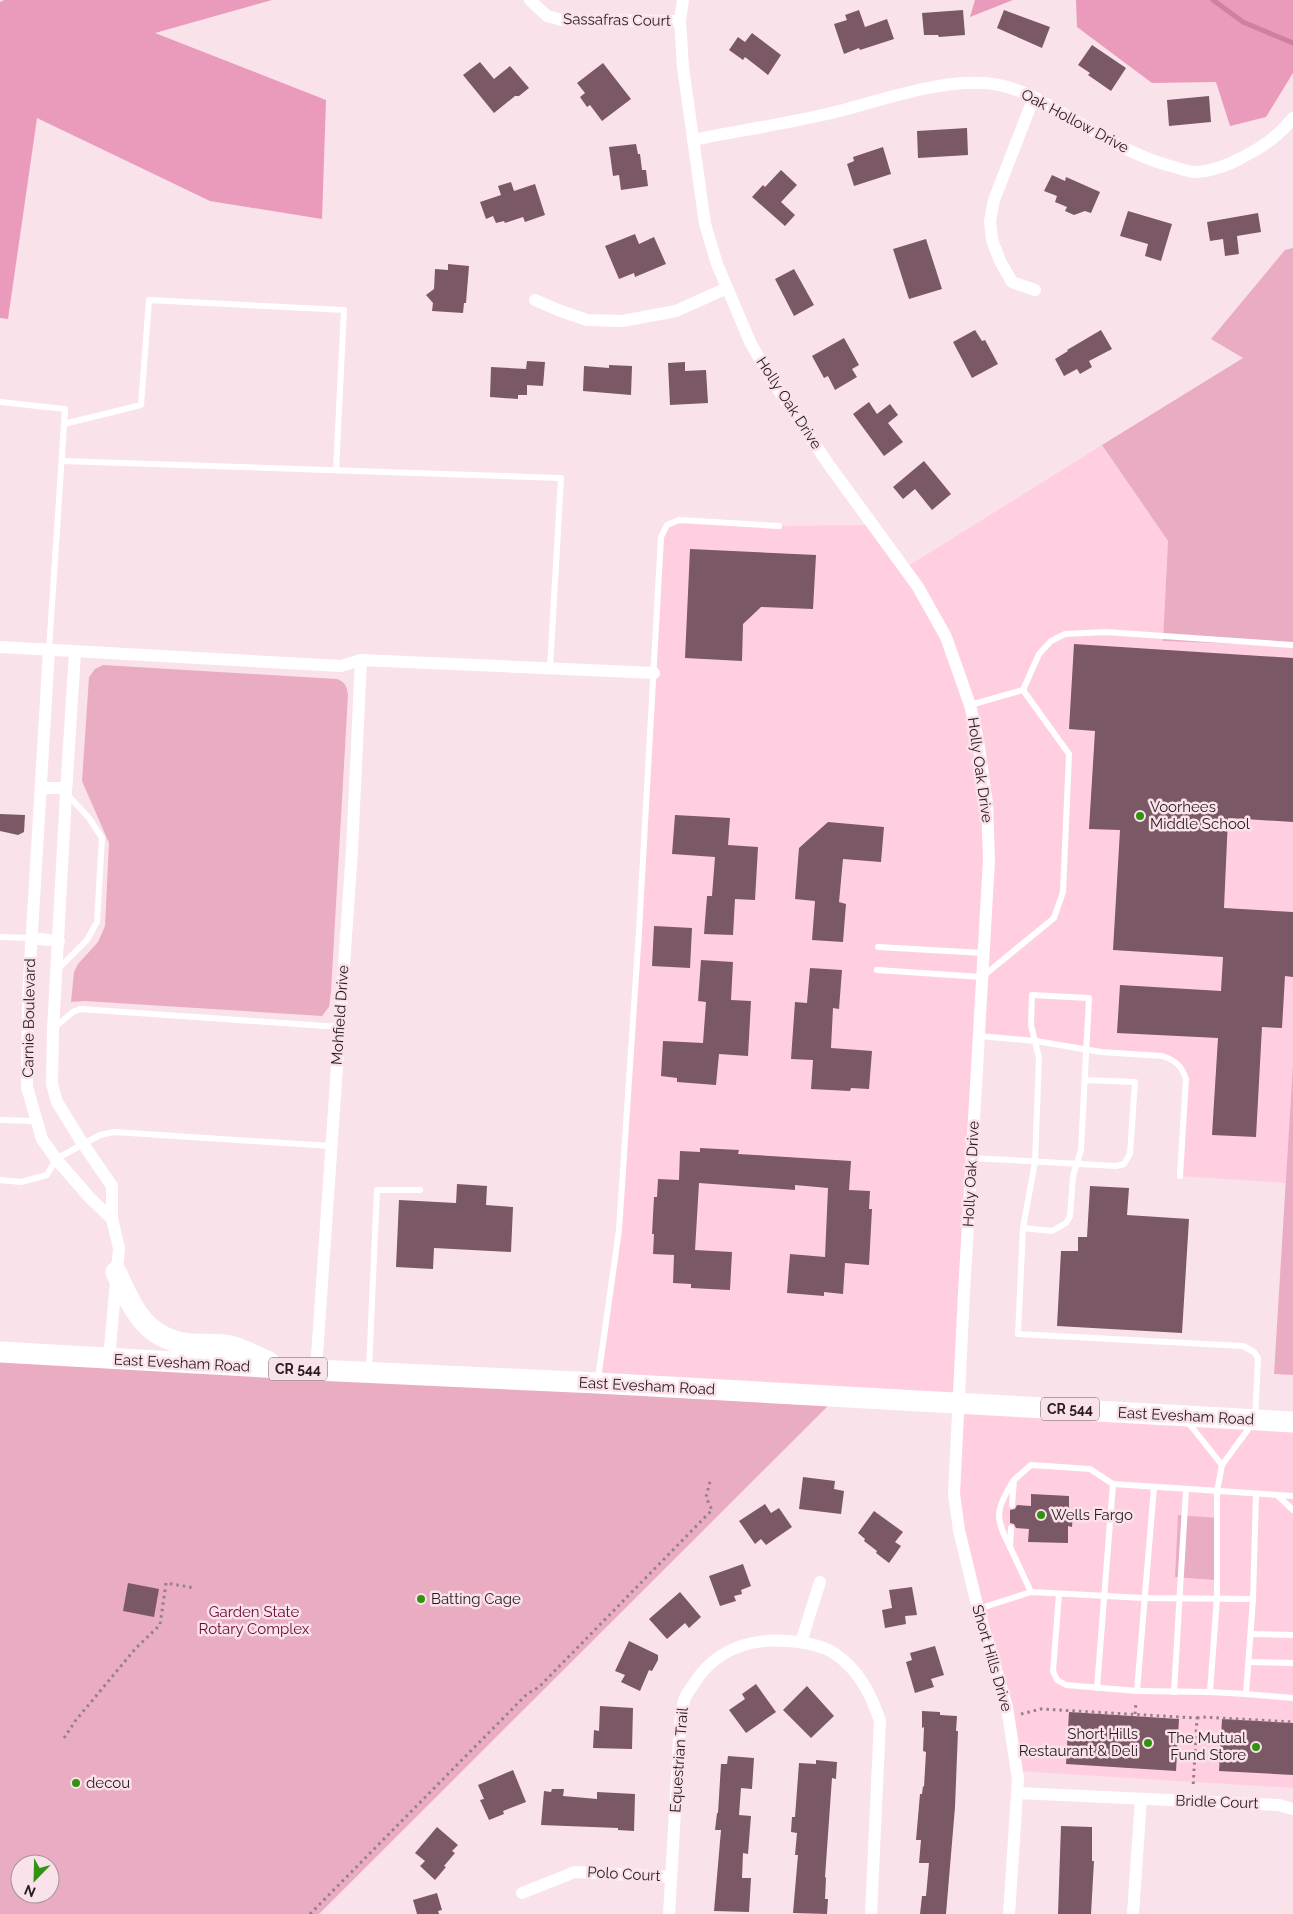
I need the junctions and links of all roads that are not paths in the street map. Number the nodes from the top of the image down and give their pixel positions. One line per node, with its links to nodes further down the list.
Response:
1 (530, 0): 3 (street, Sassafras Court)
2 (682, 0): 3 (street, Holly Oak Drive)
3 (680, 21): 6 (street, Holly Oak Drive)
4 (1034, 97): 5 (street, Oak Hollow Drive); 6 (street, Oak Hollow Drive); 8 (street)
5 (1293, 118)
6 (693, 140): 7 (street, Holly Oak Drive)
7 (727, 288): 9 (street); 23 (street, Holly Oak Drive)
8 (1035, 290)
9 (535, 300)
10 (0, 402): 11 (lane)
11 (64, 424): 12 (lane); 13 (lane)
12 (62, 461): 13 (lane); 17 (lane)
13 (336, 470): 20 (lane)
14 (779, 526): 21 (lane)
15 (1293, 645): 22 (lane)
16 (0, 647): 17 (street)
17 (49, 650): 18 (street); 24 (street, Carnie Boulevard)
18 (76, 652): 19 (street); 25 (street, Carnie Boulevard)
19 (361, 660): 20 (street); 34 (street, Mohfield Drive)
20 (550, 668): 21 (street)
21 (654, 673): 59 (lane)
22 (1023, 690): 23 (lane); 33 (lane)
23 (970, 705): 30 (street, Holly Oak Drive)
24 (41, 788): 25 (street); 27 (street, Carnie Boulevard)
25 (66, 791): 28 (street, Carnie Boulevard); 31 (lane)
26 (0, 937): 27 (lane)
27 (31, 938): 28 (street, Carnie Boulevard); 41 (street, Carnie Boulevard)
28 (59, 941): 31 (street, Carnie Boulevard)
29 (878, 947): 30 (lane)
30 (983, 954): 33 (street, Holly Oak Drive)
31 (57, 970): 35 (street, Carnie Boulevard)
32 (877, 970): 33 (lane)
33 (982, 977): 36 (street, Holly Oak Drive)
34 (340, 1027): 35 (lane); 43 (street, Mohfield Drive)
35 (53, 1030): 42 (street, Carnie Boulevard)
36 (979, 1036): 37 (lane); 44 (street, Holly Oak Drive)
37 (1036, 1040): 38 (lane); 38 (lane); 46 (lane)
38 (1087, 1049): 39 (lane); 48 (lane)
39 (1085, 1080): 47 (lane); 47 (lane)
40 (0, 1120): 41 (lane)
41 (37, 1121): 45 (street, Carnie Boulevard)
42 (83, 1145): 43 (lane); 45 (lane); 51 (street, Carnie Boulevard)
43 (331, 1146): 57 (street, Mohfield Drive)
44 (972, 1158): 46 (lane); 60 (street, Holly Oak Drive)
45 (56, 1160): 49 (lane); 51 (street, Carnie Boulevard)
46 (1035, 1162): 47 (lane); 52 (lane)
47 (1077, 1164): 52 (lane)
48 (1180, 1176)
49 (0, 1180)
50 (420, 1190): 58 (lane)
51 (112, 1219): 53 (street, Carnie Boulevard)
52 (1023, 1228): 62 (lane)
53 (116, 1272): 55 (street, Carnie Boulevard); 56 (main road)
54 (0, 1352): 55 (main road, East Evesham Road / CR 544)
55 (108, 1359): 56 (main road, East Evesham Road / CR 544)
56 (283, 1368): 57 (main road, East Evesham Road / CR 544)
57 (316, 1370): 58 (main road, East Evesham Road / CR 544)
58 (369, 1372): 59 (main road, East Evesham Road / CR 544)
59 (597, 1382): 60 (main road, East Evesham Road / CR 544)
60 (958, 1403): 61 (main road, East Evesham Road / CR 544); 85 (street, Short Hills Drive)
61 (1182, 1416): 62 (main road, East Evesham Road / CR 544); 64 (lane)
62 (1255, 1420): 63 (main road, East Evesham Road / CR 544); 64 (lane)
63 (1293, 1422)
64 (1222, 1465): 69 (lane)
65 (1014, 1480): 66 (lane); 73 (lane); 76 (lane)
66 (1113, 1484): 67 (lane); 80 (lane)
67 (1154, 1487): 68 (lane); 81 (lane)
68 (1186, 1489): 69 (lane); 82 (lane)
69 (1217, 1491): 70 (lane); 83 (lane)
70 (1256, 1494): 71 (lane); 84 (lane)
71 (1276, 1495): 72 (lane); 74 (lane)
72 (1293, 1496)
73 (1012, 1505)
74 (1293, 1510)
75 (1011, 1528): 76 (lane)
76 (1010, 1547): 78 (lane)
77 (820, 1582): 88 (street)
78 (1031, 1592): 79 (lane); 85 (lane)
79 (1058, 1594): 80 (lane); 91 (lane)
80 (1104, 1596): 81 (lane); 91 (lane)
81 (1144, 1598): 82 (lane); 92 (lane)
82 (1180, 1598): 83 (lane); 93 (lane)
83 (1217, 1598): 84 (lane); 94 (lane)
84 (1253, 1599): 86 (lane)
85 (978, 1609): 97 (street, Short Hills Drive)
86 (1251, 1634): 87 (lane); 89 (lane)
87 (1293, 1635)
88 (801, 1642): 100 (street, Equestrian Trail); 103 (street, Equestrian Trail)
89 (1249, 1662): 90 (lane); 95 (lane)
90 (1293, 1663)
91 (1096, 1688): 92 (lane)
92 (1137, 1691): 93 (lane)
93 (1174, 1692): 94 (lane)
94 (1210, 1692): 95 (lane)
95 (1246, 1694): 96 (lane)
96 (1293, 1698)
97 (1018, 1793): 98 (street, Bridle Court); 104 (street, Short Hills Drive)
98 (1141, 1799): 99 (street, Bridle Court); 105 (street)
99 (1293, 1809)
100 (671, 1877): 101 (street, Polo Court); 102 (street, Equestrian Trail)
101 (522, 1893)
102 (670, 1914)
103 (871, 1914)
104 (1010, 1914)
105 (1133, 1914)

